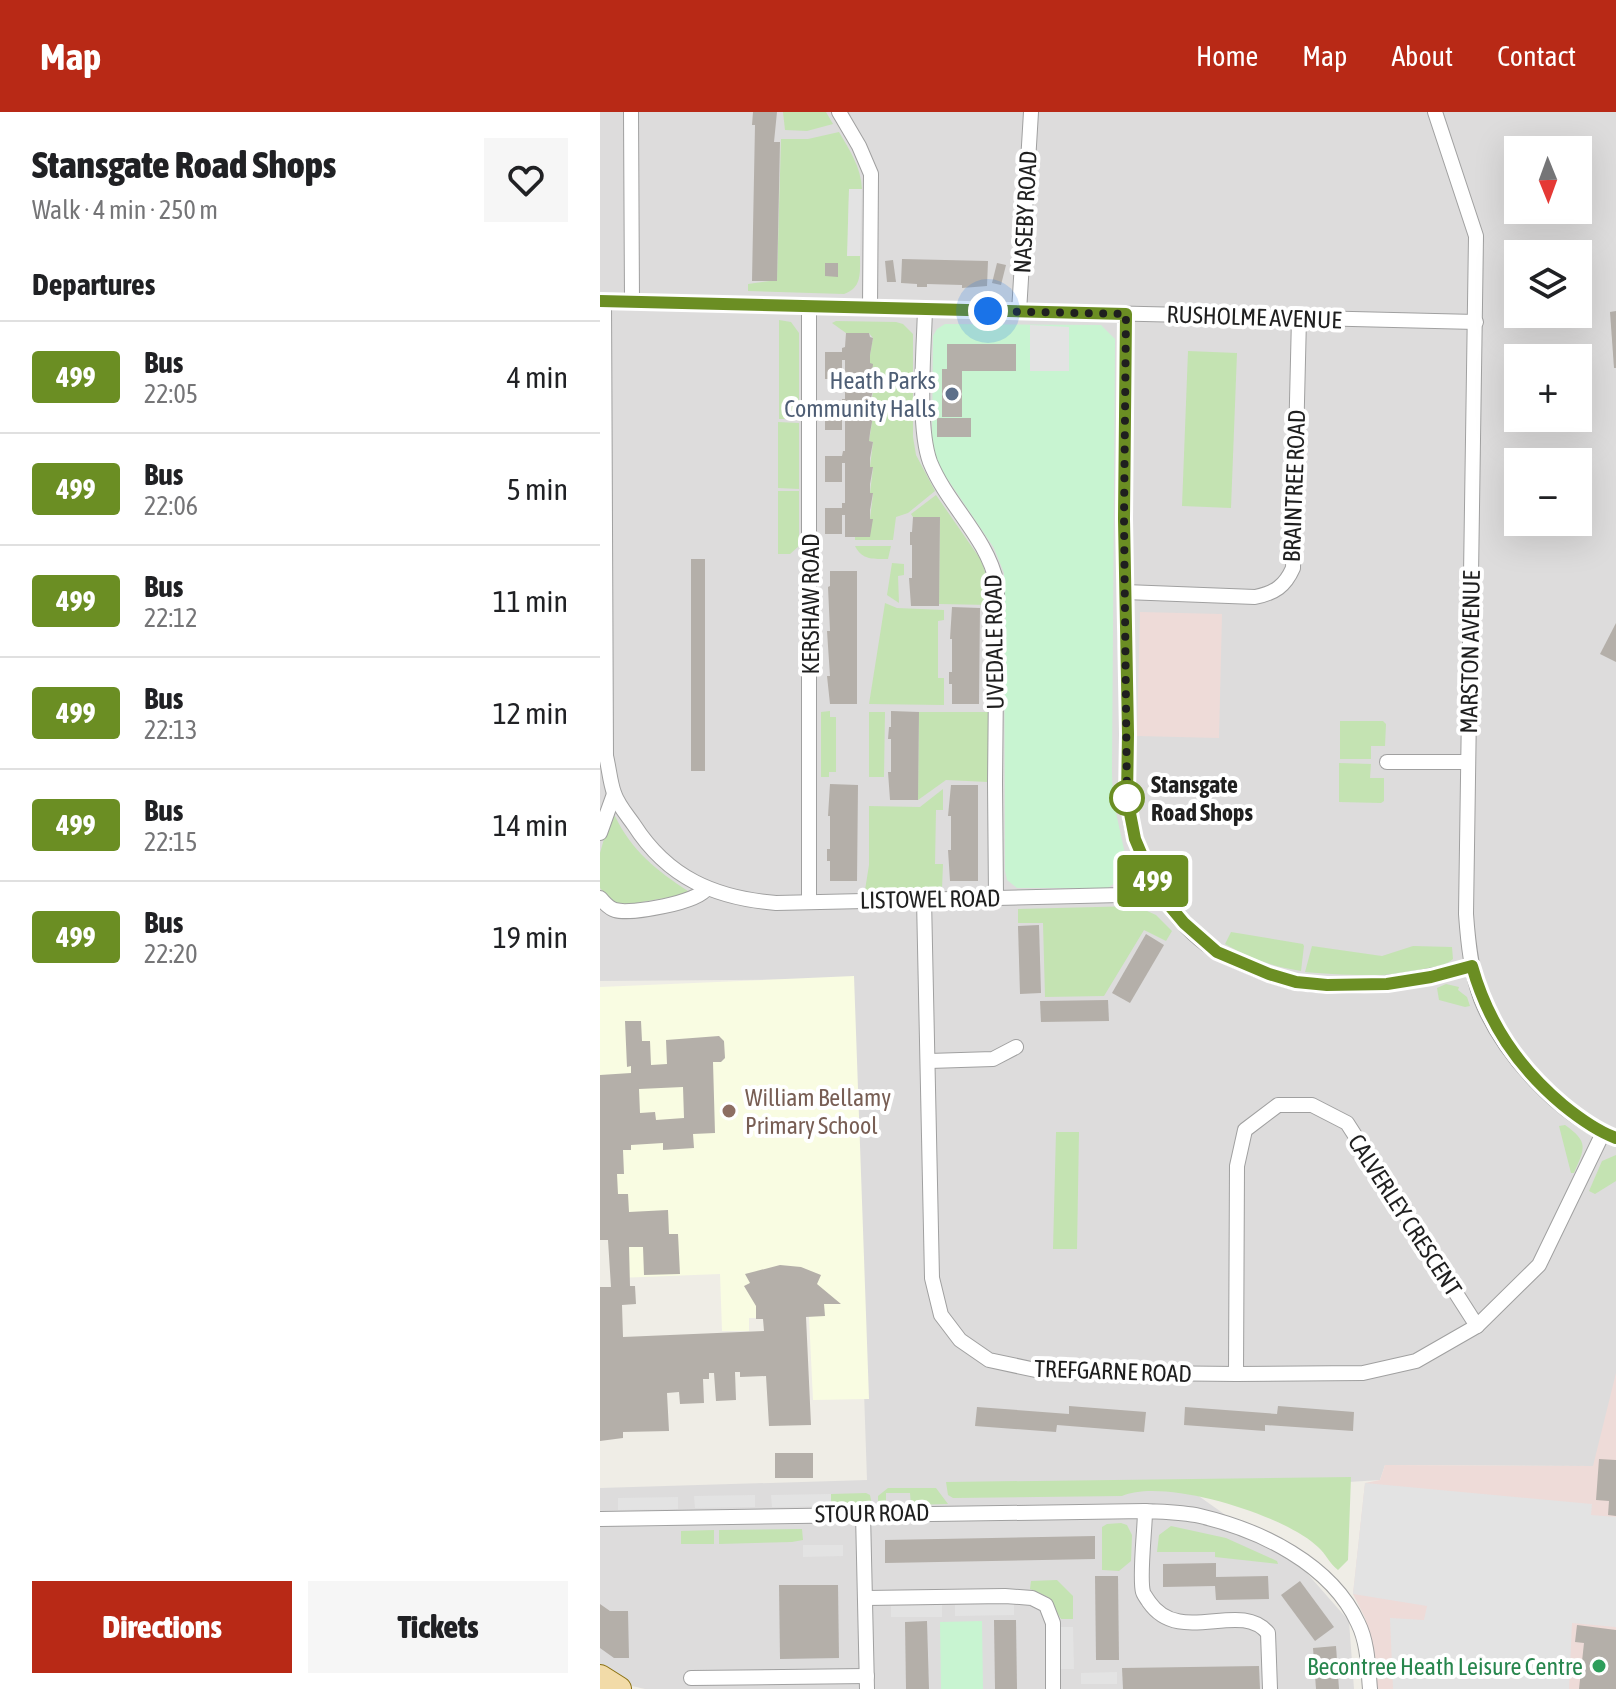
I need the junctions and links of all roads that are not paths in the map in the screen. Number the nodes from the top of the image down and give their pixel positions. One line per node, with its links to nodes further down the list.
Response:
1 (631, 112): 6 (street)
2 (839, 112): 8 (street)
3 (1031, 112): 10 (street, NASEBY ROAD)
4 (1435, 112): 13 (street, MARSTON AVENUE)
5 (602, 301): 6 (street, RUSHOLME AVENUE); 17 (street, LISTOWEL ROAD)
6 (632, 301): 7 (street, RUSHOLME AVENUE)
7 (809, 307): 8 (street, RUSHOLME AVENUE); 24 (street, KERSHAW ROAD)
8 (870, 308): 9 (street, RUSHOLME AVENUE)
9 (925, 309): 10 (street, RUSHOLME AVENUE); 21 (street, UVEDALE ROAD)
10 (1019, 312): 11 (street, RUSHOLME AVENUE)
11 (1126, 314): 12 (street, RUSHOLME AVENUE); 14 (street)
12 (1299, 318): 13 (street, RUSHOLME AVENUE); 14 (street, BRAINTREE ROAD)
13 (1476, 322): 16 (street, MARSTON AVENUE)
14 (1125, 592): 19 (street)
15 (1387, 762): 16 (street)
16 (1468, 762): 25 (street, MARSTON AVENUE)
17 (614, 794): 18 (street); 20 (street, LISTOWEL ROAD)
18 (600, 833)
19 (1152, 879): 21 (street, LISTOWEL ROAD); 25 (street)
20 (706, 889): 22 (street); 24 (street, LISTOWEL ROAD)
21 (996, 897): 23 (street, LISTOWEL ROAD)
22 (600, 898)
23 (924, 899): 24 (street, LISTOWEL ROAD); 27 (street, TREFGARNE ROAD)
24 (809, 902)
25 (1472, 966): 28 (street, MARSTON AVENUE)
26 (1016, 1047): 27 (street)
27 (929, 1061): 30 (street, TREFGARNE ROAD)
28 (1610, 1135): 29 (street, TREFGARNE ROAD)
29 (1477, 1326): 30 (street, TREFGARNE ROAD); 30 (street, CALVERLEY CRESCENT)
30 (1236, 1374)
31 (1145, 1511): 32 (street, STOUR ROAD); 40 (street); 41 (street, STOUR ROAD)
32 (863, 1514): 33 (street, STOUR ROAD); 34 (street)
33 (600, 1519)
34 (866, 1598): 37 (street); 39 (street)
35 (600, 1677): 38 (main road)
36 (691, 1678): 37 (street)
37 (867, 1682)
38 (619, 1689)
39 (1053, 1689)
40 (1270, 1689)
41 (1370, 1689)

